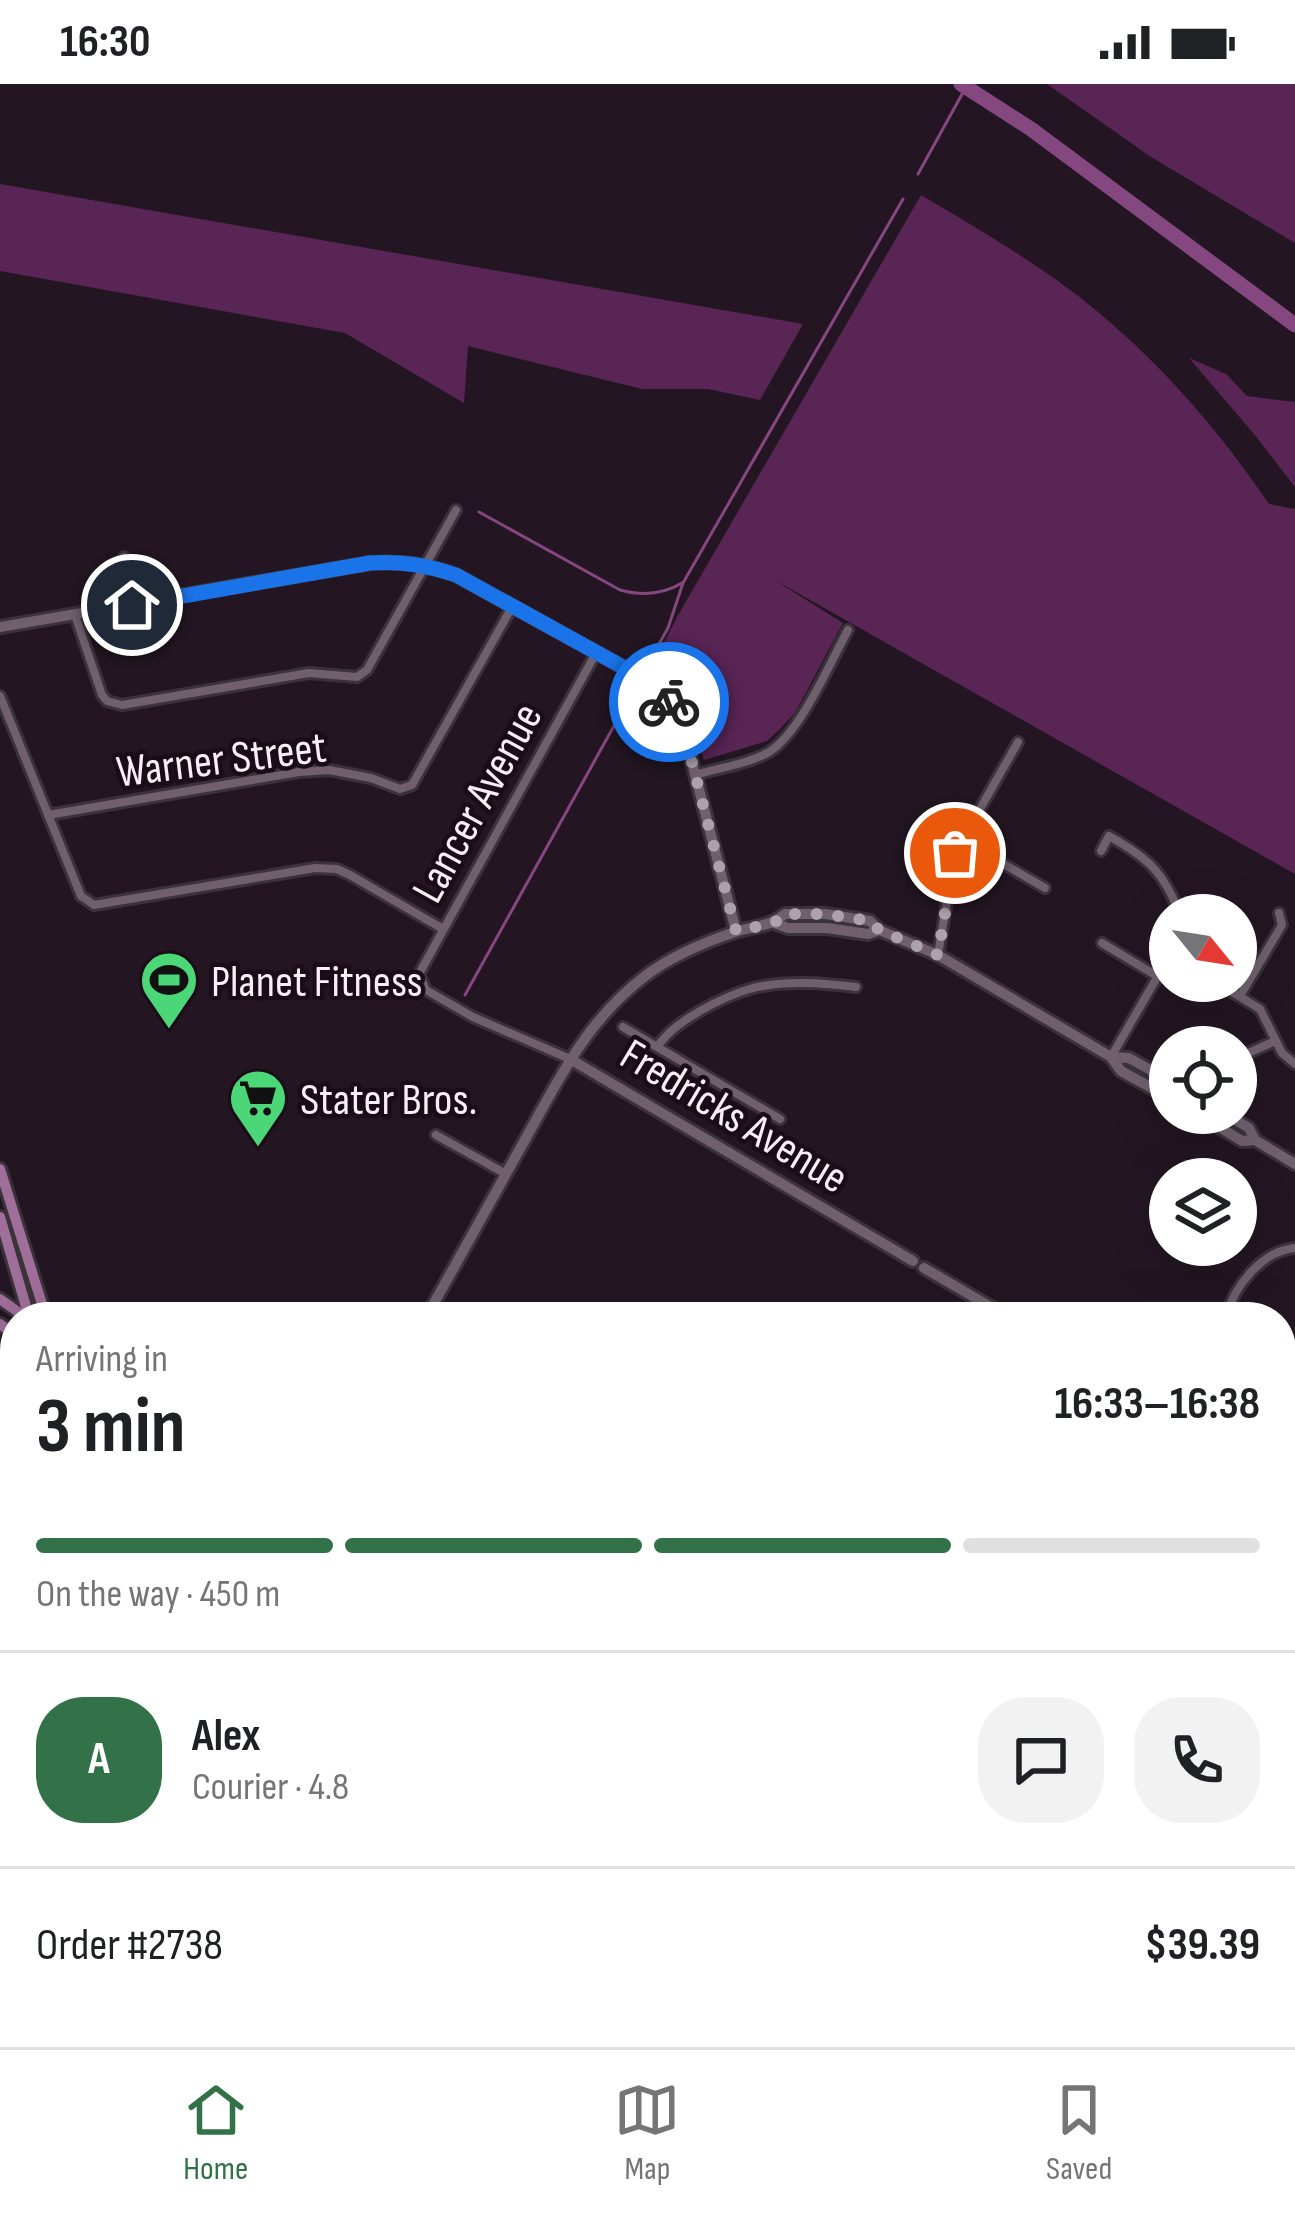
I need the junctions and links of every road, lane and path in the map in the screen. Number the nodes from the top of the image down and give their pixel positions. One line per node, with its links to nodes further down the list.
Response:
1 (457, 510): 3 (street)
2 (124, 557): 4 (street)
3 (427, 565): 4 (street); 5 (street); 6 (street)
4 (132, 605): 6 (street)
5 (512, 607): 9 (street); 13 (street, Warner Street)
6 (75, 615): 7 (street)
7 (0, 627)
8 (848, 630): 12 (street)
9 (596, 653): 12 (street); 19 (street, Lancer Avenue)
10 (0, 696): 13 (street)
11 (1018, 742): 14 (street)
12 (694, 775): 20 (street)
13 (47, 815): 19 (street)
14 (962, 841): 16 (street); 22 (street)
15 (1101, 851): 17 (street)
16 (1045, 888)
17 (1169, 894)
18 (1279, 913): 23 (street)
19 (443, 928): 25 (street, Lancer Avenue)
20 (736, 931): 22 (street); 34 (street)
21 (1102, 943): 24 (street)
22 (938, 955): 33 (street)
23 (1257, 968)
24 (1149, 971)
25 (421, 984): 34 (street, Fredricks Avenue)
26 (856, 987): 31 (street)
27 (1149, 992): 33 (street)
28 (1248, 1002): 30 (street)
29 (623, 1027): 31 (street)
30 (1275, 1041): 32 (street); 35 (street)
31 (658, 1046): 38 (street)
32 (1257, 1049)
33 (1111, 1057): 36 (street); 37 (street)
34 (570, 1059): 44 (street); 51 (street, Fredricks Avenue)
35 (1295, 1064)
36 (1149, 1070)
37 (1149, 1086)
38 (780, 1119)
39 (1230, 1134): 42 (street)
40 (1252, 1134): 42 (street)
41 (436, 1135): 44 (street)
42 (1255, 1140): 43 (street)
43 (1295, 1164)
44 (506, 1174): 50 (street)
45 (1, 1176): 49 (main road)
46 (0, 1217): 48 (main road)
47 (1295, 1248): 52 (street)
48 (23, 1302)
49 (41, 1302)
50 (434, 1302)
51 (983, 1302)
52 (1233, 1302)

